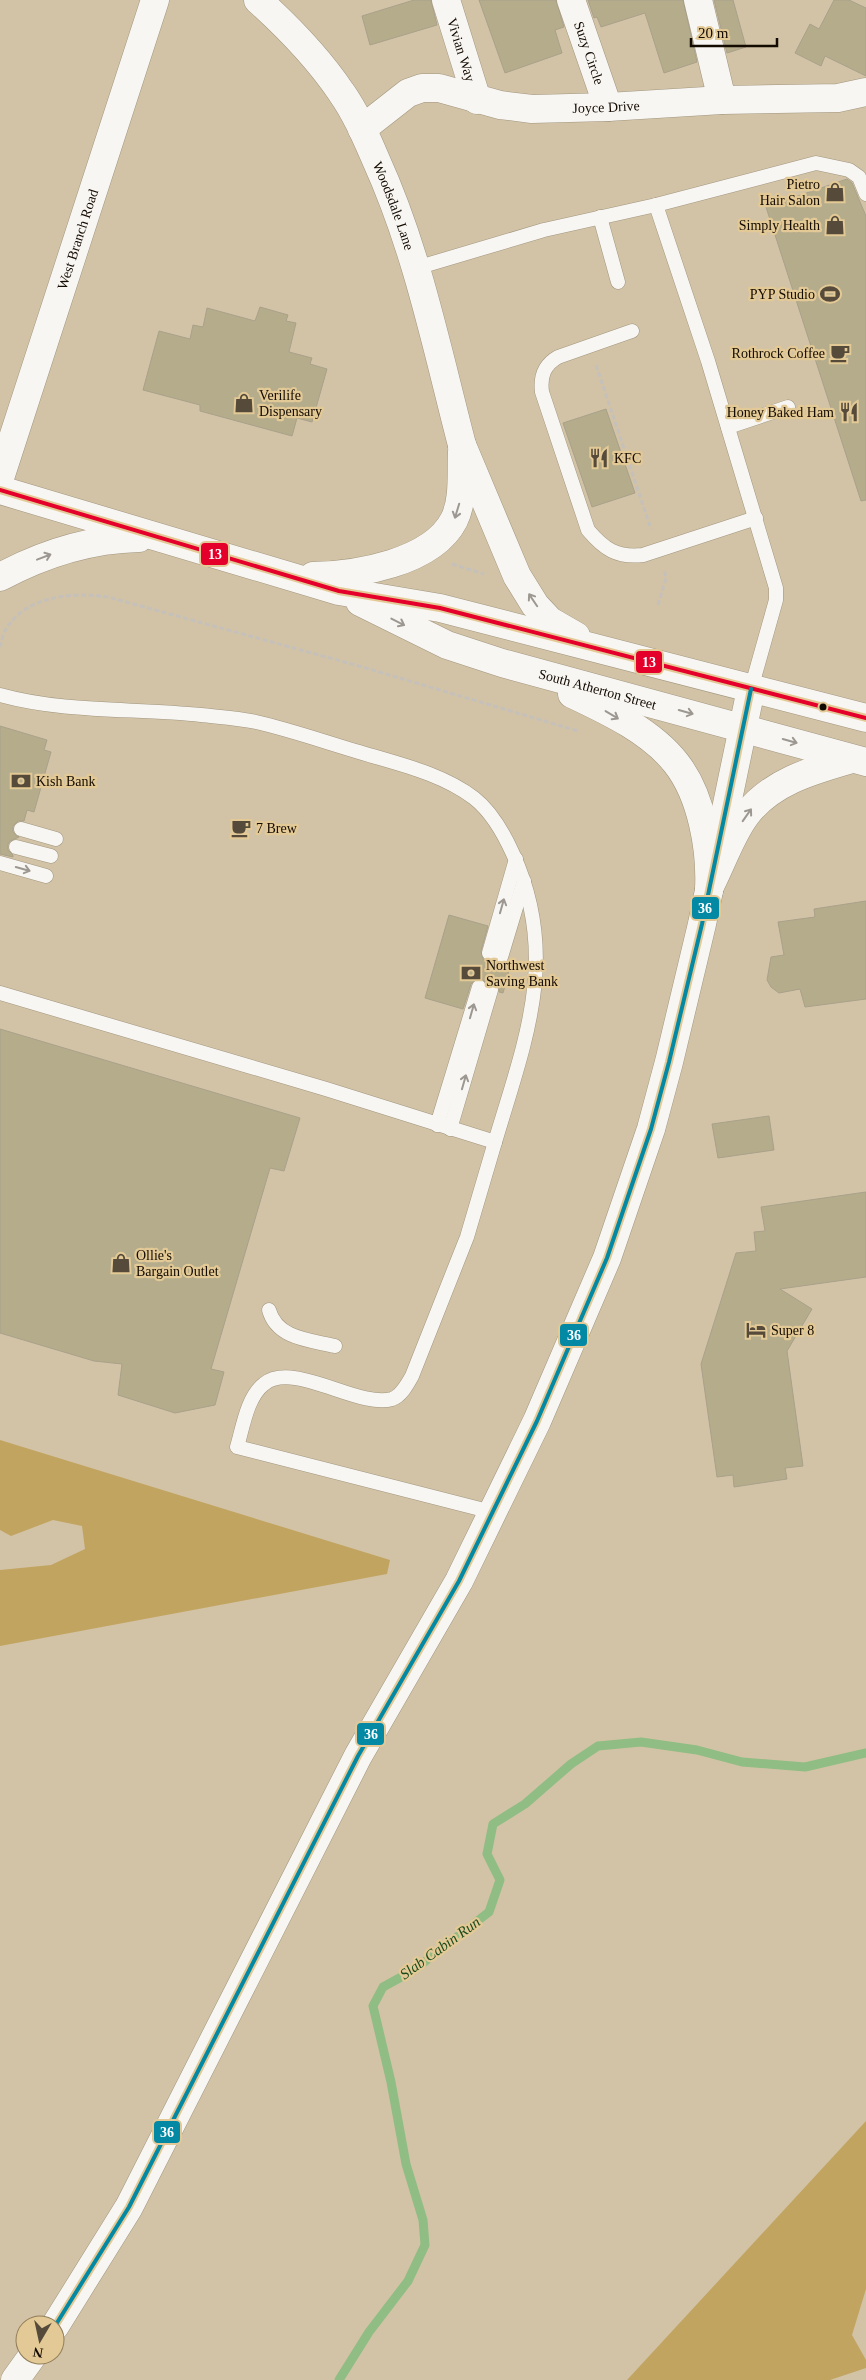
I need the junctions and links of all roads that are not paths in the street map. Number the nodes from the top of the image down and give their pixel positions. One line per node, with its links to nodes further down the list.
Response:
1 (155, 0): 20 (main road, West Branch Road)
2 (258, 0): 10 (main road, Woodsdale Lane)
3 (446, 0): 7 (main road, Vivian Way)
4 (571, 0): 9 (main road, Suzy Circle)
5 (698, 0): 8 (main road)
6 (866, 92): 8 (main road, Joyce Drive)
7 (477, 100): 9 (main road, Joyce Drive); 10 (main road, Joyce Drive)
8 (722, 100): 9 (main road, Joyce Drive)
9 (608, 107)
10 (362, 129): 14 (main road, Woodsdale Lane)
11 (866, 194): 12 (lane)
12 (656, 205): 13 (lane); 18 (lane)
13 (600, 217): 14 (lane); 15 (lane)
14 (416, 268): 19 (main road, Woodsdale Lane)
15 (618, 282)
16 (632, 331): 22 (lane)
17 (788, 407): 18 (lane)
18 (728, 426): 22 (lane)
19 (462, 445): 25 (main road, one-way to 25); 27 (main road, one-way to 19)
20 (0, 478)
21 (0, 490): 23 (main road, South Atherton Street)
22 (756, 518): 29 (lane)
23 (158, 537): 24 (main road, one-way to 23); 25 (main road, South Atherton Street)
24 (0, 577)
25 (292, 577): 26 (main road, South Atherton Street)
26 (339, 591): 27 (main road, South Atherton Street); 28 (main road, South Atherton Street, one-way to 28)
27 (634, 658): 29 (main road, South Atherton Street)
28 (522, 668): 32 (main road, South Atherton Street, one-way to 32); 42 (main road, one-way to 42)
29 (751, 689): 31 (main road, South Atherton Street); 32 (main road)
30 (0, 695): 38 (lane)
31 (866, 718)
32 (744, 728): 33 (main road, South Atherton Street, one-way to 33); 42 (main road)
33 (859, 760): 42 (main road, one-way to 33)
34 (21, 829): 35 (lane)
35 (56, 839)
36 (16, 847): 37 (lane)
37 (51, 856)
38 (516, 859): 41 (lane); 41 (lane, one-way to 38)
39 (0, 862): 40 (lane, one-way to 40)
40 (46, 876)
41 (524, 881): 46 (lane)
42 (709, 890): 49 (main road)
43 (485, 988): 45 (lane, one-way to 43)
44 (0, 993): 45 (lane)
45 (444, 1127): 46 (lane)
46 (495, 1142): 49 (lane)
47 (268, 1310): 48 (lane)
48 (335, 1346)
49 (492, 1512): 50 (main road)
50 (62, 2315)
51 (26, 2365): 52 (main road)
52 (15, 2380)

